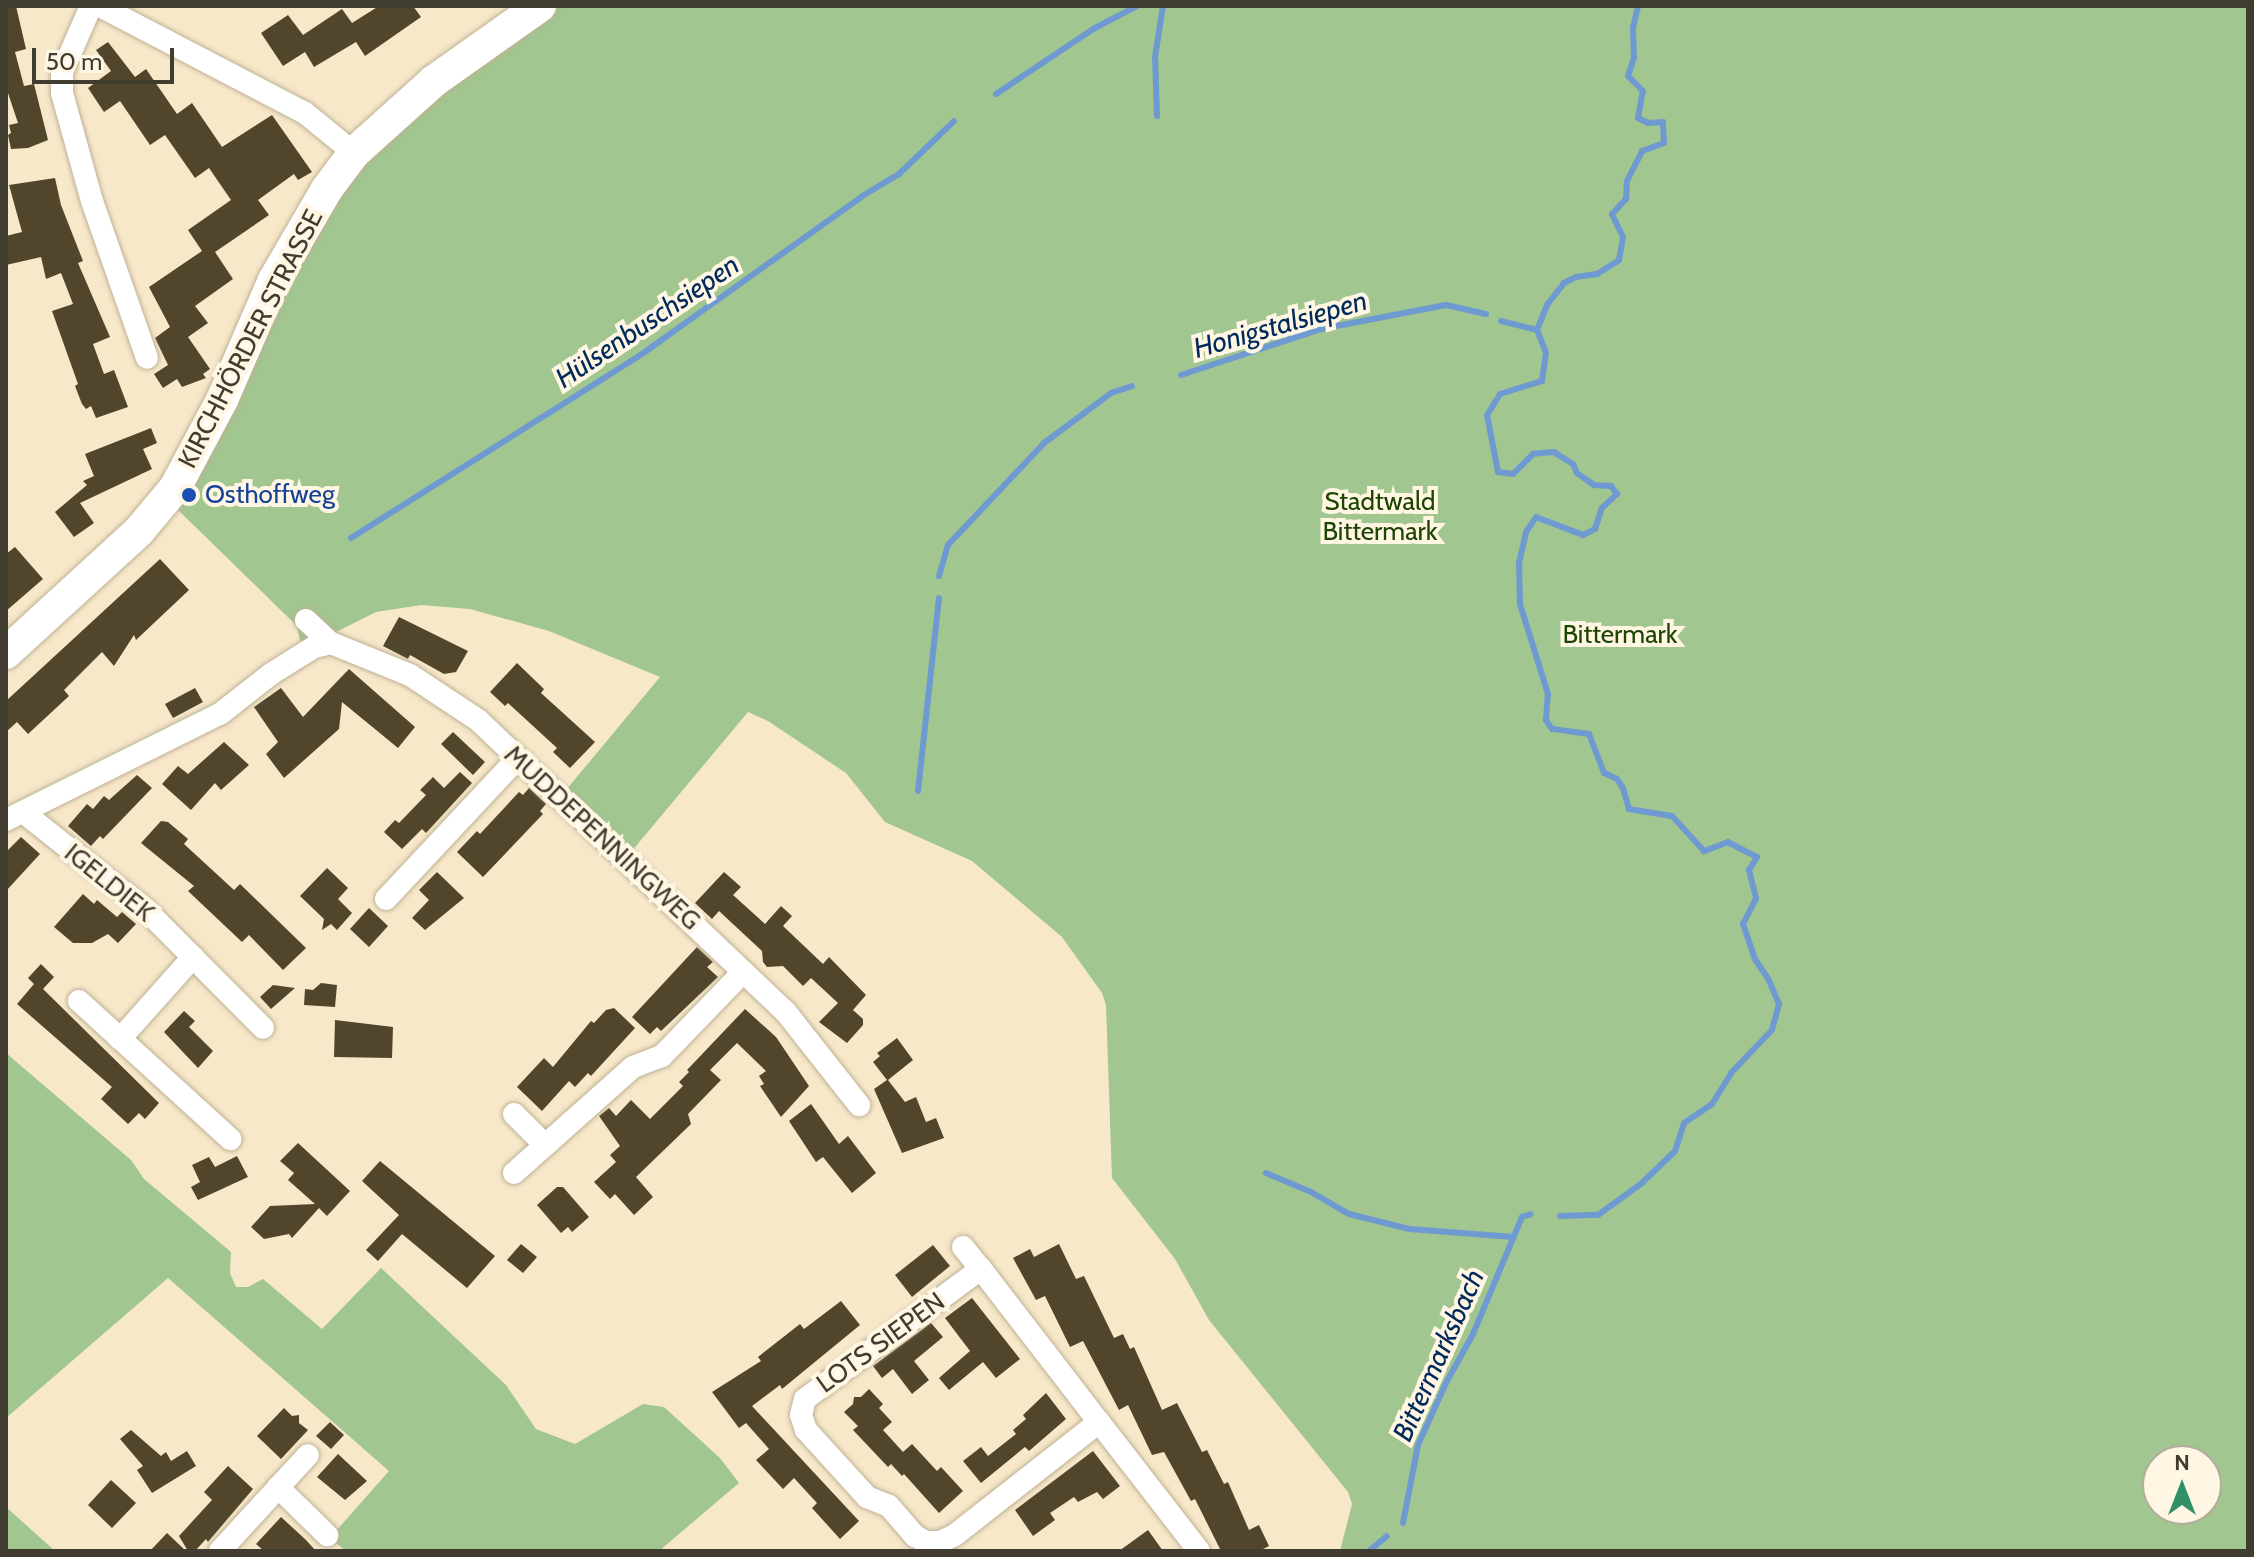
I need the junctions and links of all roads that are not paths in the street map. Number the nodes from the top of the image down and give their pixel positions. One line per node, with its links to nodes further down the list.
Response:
1 (91, 6): 5 (street)
2 (100, 6): 4 (street)
3 (540, 6): 4 (main road, KIRCHHÖRDER STRASSE)
4 (354, 153): 8 (main road, KIRCHHÖRDER STRASSE)
5 (147, 358)
6 (306, 620): 7 (street, MUDDEPENNINGWEG)
7 (331, 643): 9 (street, MUDDEPENNINGWEG); 10 (street)
8 (6, 653)
9 (517, 759): 11 (street); 13 (street, MUDDEPENNINGWEG)
10 (15, 816): 12 (street, IGELDIEK)
11 (386, 899)
12 (193, 957): 15 (street, IGELDIEK); 16 (street)
13 (743, 972): 17 (street, MUDDEPENNINGWEG); 20 (street)
14 (79, 1001): 16 (street)
15 (263, 1028)
16 (120, 1039): 19 (street)
17 (859, 1105)
18 (514, 1114): 20 (street)
19 (230, 1139)
20 (545, 1145): 21 (street)
21 (514, 1173)
22 (963, 1247): 23 (street)
23 (981, 1269): 24 (street); 24 (street, LOTS SIEPEN)
24 (1099, 1422): 29 (street)
25 (308, 1455): 26 (street)
26 (278, 1487): 27 (street); 28 (street)
27 (327, 1535)
28 (220, 1551)
29 (1199, 1551)

